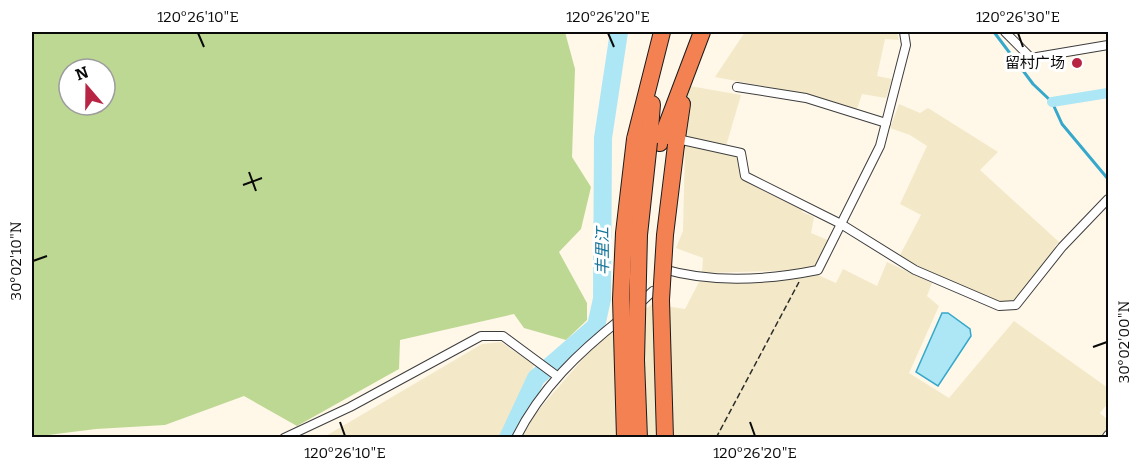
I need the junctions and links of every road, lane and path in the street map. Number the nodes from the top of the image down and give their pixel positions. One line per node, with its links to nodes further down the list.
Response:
1 (662, 32): 8 (highway)
2 (702, 32): 8 (highway)
3 (904, 32): 7 (street)
4 (1005, 32): 5 (street)
5 (1108, 45)
6 (737, 87): 7 (street)
7 (886, 123): 10 (street)
8 (660, 142): 10 (street); 17 (highway, bridge); 18 (highway, bridge); 19 (highway); 20 (highway, bridge)
9 (1108, 199): 10 (street)
10 (841, 224): 12 (street)
11 (663, 269): 12 (street)
12 (804, 273): 21 (path)
13 (653, 291): 14 (street)
14 (555, 375): 15 (street); 16 (street)
15 (284, 438)
16 (516, 438)
17 (625, 438)
18 (639, 438)
19 (649, 438)
20 (665, 438)
21 (716, 438)

